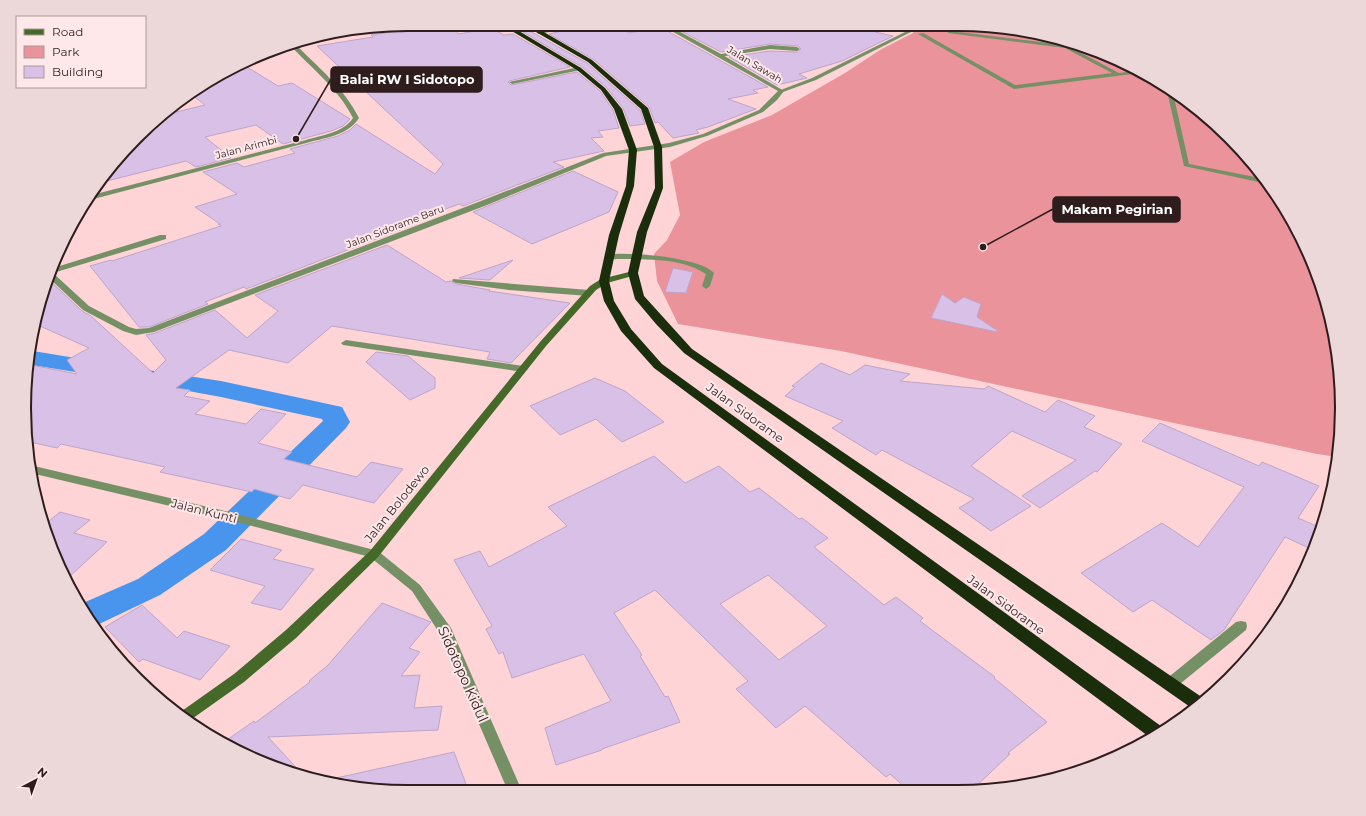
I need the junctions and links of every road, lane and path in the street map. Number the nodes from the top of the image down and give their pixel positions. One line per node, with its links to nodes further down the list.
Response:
1 (515, 31): 12 (highway, Jalan Sidorame)
2 (536, 31): 7 (highway, Jalan Sidorame)
3 (550, 31): 7 (street)
4 (673, 31): 11 (street, Jalan Sawah)
5 (909, 32): 16 (street)
6 (950, 32): 14 (street)
7 (539, 33): 18 (highway, Jalan Sidorame)
8 (921, 34): 14 (street)
9 (296, 48): 21 (street, Jalan Arimbi)
10 (797, 49): 11 (street)
11 (719, 55): 16 (street, Jalan Sawah)
12 (579, 69): 15 (street); 19 (highway, Jalan Sidorame)
13 (1130, 73): 14 (street)
14 (1119, 74)
15 (512, 82)
16 (781, 91): 18 (street, Jalan Sawah)
17 (1172, 98): 20 (street)
18 (658, 147): 19 (street, Jalan Sidorame Baru); 24 (highway, Jalan Sidorame)
19 (633, 150): 23 (highway, Jalan Sidorame); 27 (street, Jalan Sidorame Baru)
20 (1258, 180)
21 (97, 196)
22 (163, 237): 25 (street)
23 (609, 257): 24 (street); 29 (highway, Jalan Sidorame)
24 (636, 258): 26 (highway, Jalan Sidorame); 30 (street)
25 (58, 269)
26 (633, 273): 29 (street); 37 (highway, Jalan Sidorame)
27 (54, 278)
28 (456, 281): 31 (street)
29 (604, 281): 31 (street, Jalan Bolodewo); 40 (highway, Jalan Sidorame)
30 (706, 286)
31 (588, 293): 33 (street, Jalan Bolodewo)
32 (346, 343): 33 (street)
33 (523, 369): 35 (street, Jalan Bolodewo)
34 (36, 471): 35 (street, Jalan Kunti)
35 (374, 554): 39 (street, Jalan Bolodewo); 41 (street, Sidotopo Kidul)
36 (1241, 626): 37 (street)
37 (1170, 684): 38 (highway, Jalan Sidorame)
38 (1195, 701)
39 (189, 714)
40 (1153, 730)
41 (509, 785)

